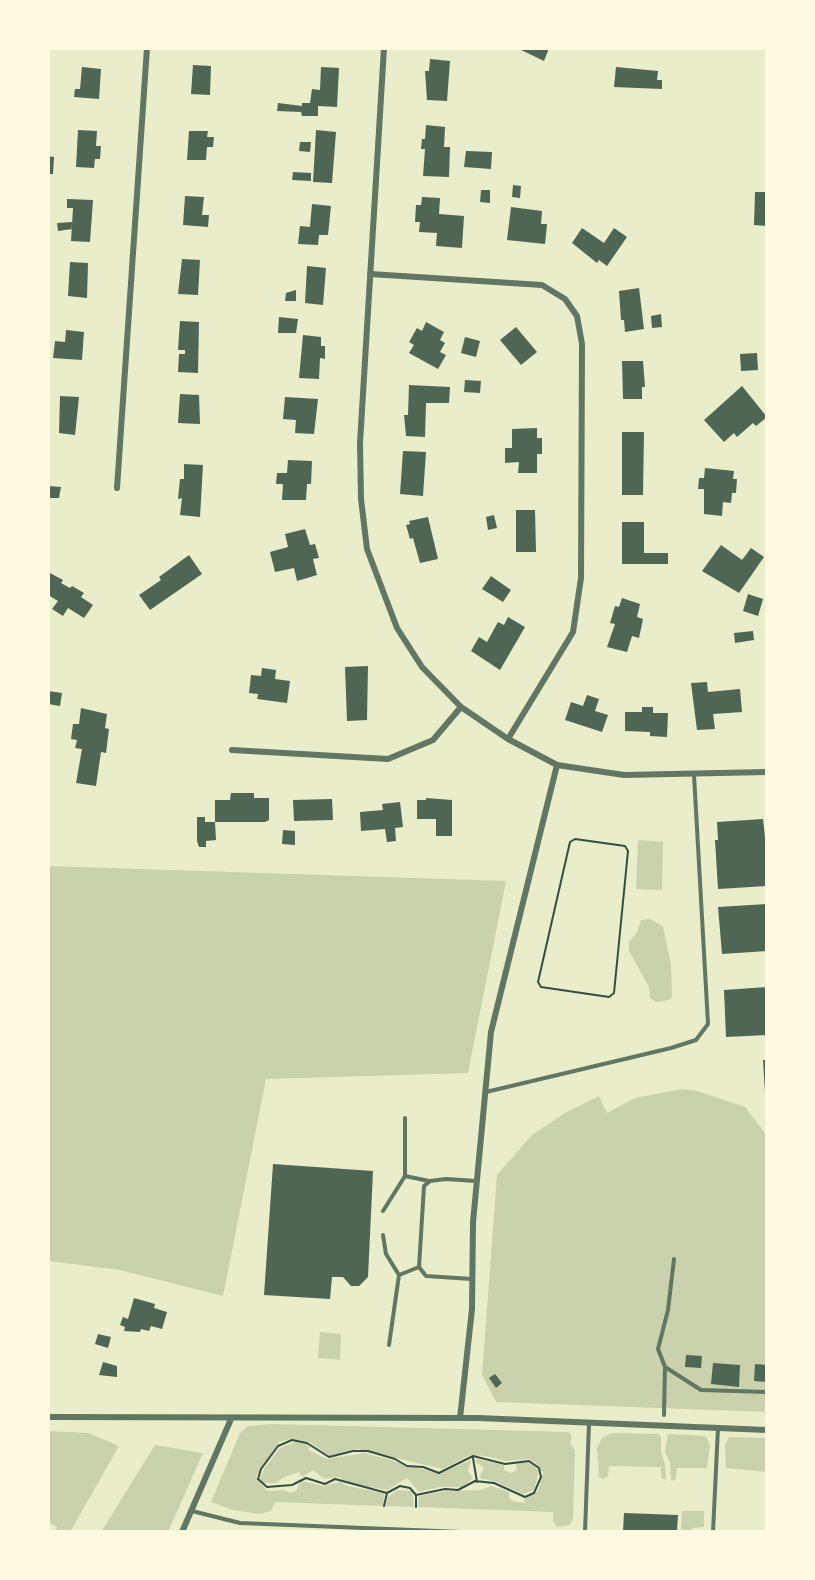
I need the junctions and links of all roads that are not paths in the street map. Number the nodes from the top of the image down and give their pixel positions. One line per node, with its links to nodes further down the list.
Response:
1 (147, 48): 4 (street)
2 (384, 48): 3 (street)
3 (370, 274): 5 (street); 6 (street)
4 (117, 488)
5 (461, 707): 6 (street); 7 (street)
6 (508, 739): 8 (street)
7 (232, 750)
8 (557, 765): 10 (street); 11 (street)
9 (767, 772): 10 (street)
10 (694, 775): 11 (lane)
11 (486, 1092): 15 (street)
12 (405, 1118): 13 (lane)
13 (405, 1176): 14 (lane); 16 (lane)
14 (430, 1181): 15 (lane); 19 (lane)
15 (477, 1181): 21 (street)
16 (383, 1211)
17 (383, 1235): 20 (lane)
18 (674, 1259): 23 (lane)
19 (419, 1267): 20 (lane); 21 (lane)
20 (399, 1275): 22 (lane)
21 (472, 1279): 27 (street)
22 (389, 1345)
23 (665, 1367): 24 (lane); 25 (lane)
24 (767, 1392)
25 (664, 1415)
26 (48, 1417): 28 (street)
27 (459, 1418): 28 (street); 29 (street)
28 (231, 1419): 32 (street)
29 (589, 1423): 30 (street); 35 (lane)
30 (718, 1428): 31 (street); 36 (lane)
31 (767, 1430)
32 (191, 1510): 33 (street); 34 (lane)
33 (182, 1532)
34 (462, 1532)
35 (585, 1532)
36 (713, 1532)

